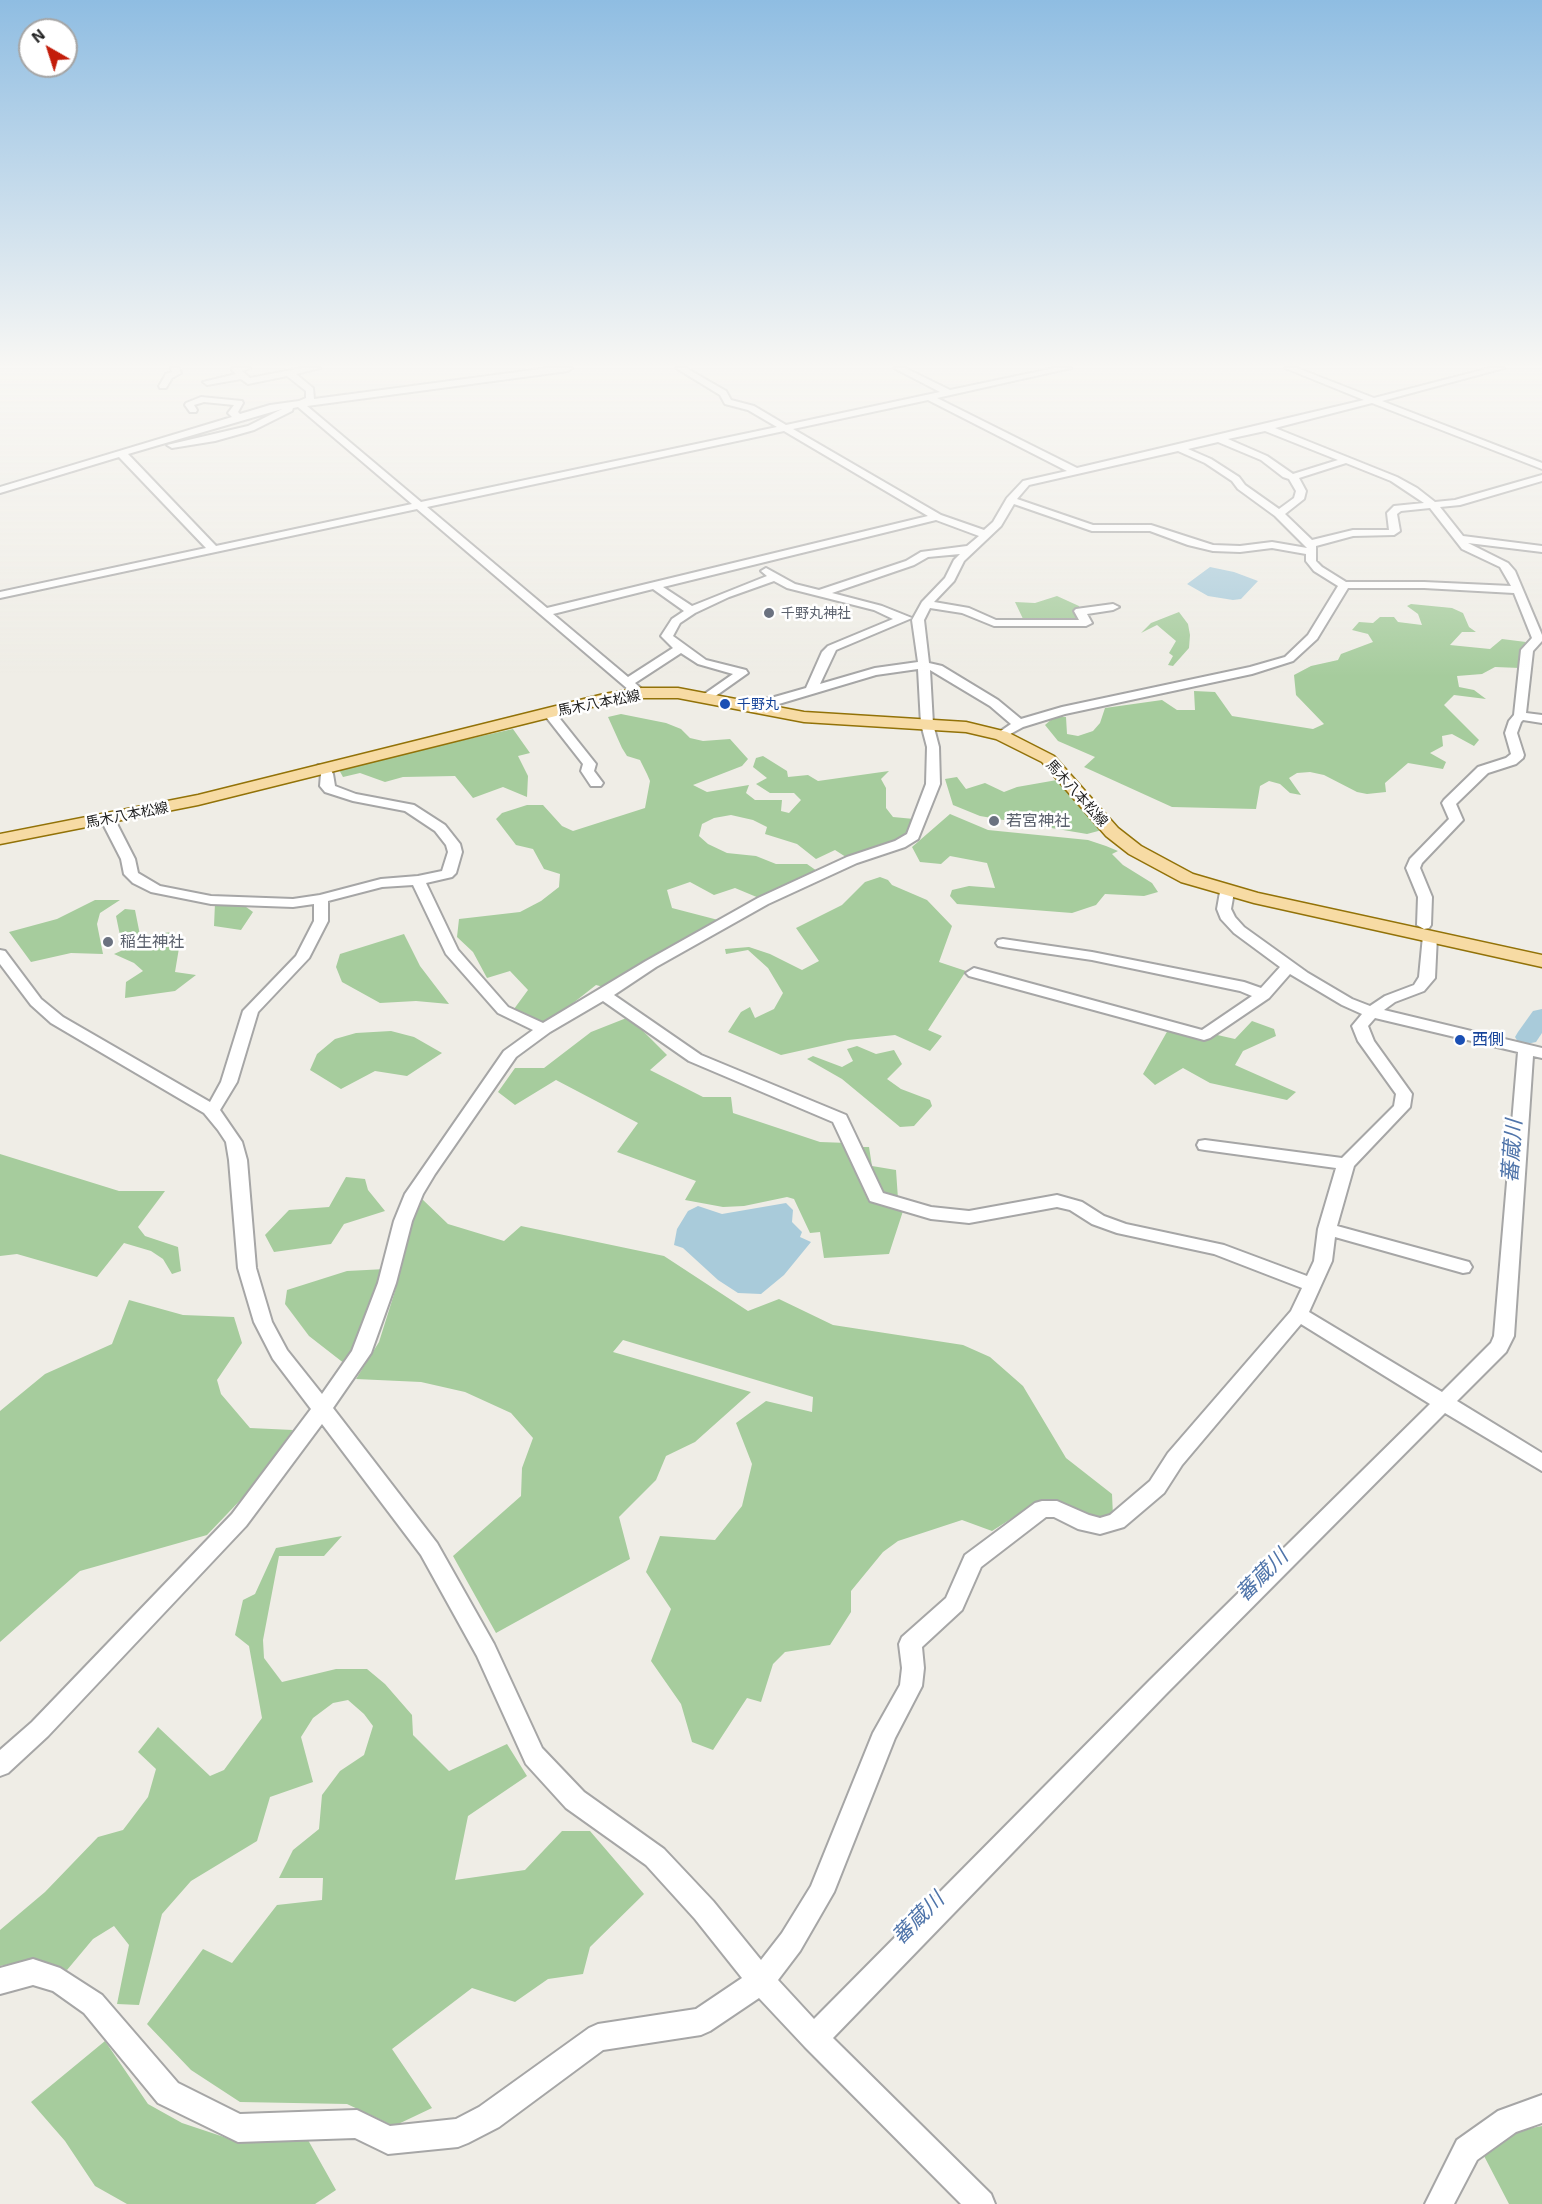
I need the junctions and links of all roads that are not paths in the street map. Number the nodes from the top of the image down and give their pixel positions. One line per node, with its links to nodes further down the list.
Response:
1 (58, 471): 14 (street)
2 (66, 471): 15 (street)
3 (138, 471): 26 (street)
4 (380, 471): 18 (street)
5 (585, 471): 18 (street)
6 (858, 471): 20 (street)
7 (1075, 471): 16 (street)
8 (1223, 471): 19 (street)
9 (1281, 471): 12 (street)
10 (1313, 471): 12 (street)
11 (1373, 471): 17 (street)
12 (1293, 477): 19 (street)
13 (1542, 478): 17 (street)
14 (0, 484)
15 (0, 490)
16 (1011, 500): 21 (street); 23 (street)
17 (1433, 505): 22 (street); 23 (street)
18 (421, 506): 26 (street); 37 (street)
19 (1279, 514): 23 (street)
20 (937, 517): 21 (street); 27 (street)
21 (987, 535): 24 (street)
22 (1461, 539): 25 (street); 31 (street)
23 (1310, 548): 29 (street)
24 (972, 549): 32 (street); 34 (street)
25 (1542, 549)
26 (214, 550): 33 (street)
27 (753, 562): 28 (street); 30 (street)
28 (774, 577): 32 (street); 36 (street)
29 (1344, 585): 31 (street); 51 (street)
30 (655, 586): 36 (street); 37 (street)
31 (1518, 590): 40 (street)
32 (818, 594): 38 (street)
33 (0, 595)
34 (926, 604): 35 (street); 39 (street)
35 (1113, 606)
36 (691, 610): 41 (street)
37 (546, 612): 43 (street)
38 (901, 619): 39 (street); 44 (street)
39 (918, 620): 42 (street)
40 (1540, 639): 48 (street)
41 (681, 648): 43 (street); 45 (street)
42 (924, 664): 44 (street); 50 (street); 51 (street)
43 (635, 688): 45 (main road, 馬木八本松線); 47 (main road, 馬木八本松線)
44 (811, 692): 46 (street)
45 (707, 698): 46 (main road, 馬木八本松線)
46 (742, 705): 50 (main road, 馬木八本松線)
47 (549, 713): 53 (main road, 馬木八本松線); 54 (street)
48 (1520, 716): 49 (street); 60 (street)
49 (1542, 720)
50 (927, 724): 52 (main road, 馬木八本松線); 67 (street)
51 (1019, 724): 52 (street)
52 (1001, 735): 58 (main road, 馬木八本松線)
53 (323, 768): 55 (main road, 馬木八本松線); 57 (street)
54 (596, 783)
55 (108, 820): 56 (main road, 馬木八本松線); 59 (street)
56 (0, 839)
57 (418, 880): 59 (street); 70 (street)
58 (1227, 892): 60 (main road, 馬木八本松線); 65 (street)
59 (321, 899): 72 (street)
60 (1427, 930): 62 (main road, 馬木八本松線); 64 (main road, 馬木八本松線); 69 (street)
61 (1003, 942): 68 (street)
62 (1542, 949)
63 (0, 954): 72 (street)
64 (1542, 961)
65 (1290, 967): 68 (street); 69 (street)
66 (974, 973): 68 (street)
67 (603, 995): 70 (street); 77 (street)
68 (1264, 995)
69 (1371, 1012): 71 (street); 74 (street)
70 (544, 1029): 80 (street)
71 (1537, 1049): 79 (street)
72 (210, 1109): 80 (street)
73 (1205, 1145): 74 (street)
74 (1346, 1164): 75 (street)
75 (1327, 1229): 76 (street); 77 (street)
76 (1463, 1267)
77 (1313, 1285): 78 (street)
78 (1299, 1314): 79 (street); 84 (street)
79 (1441, 1401): 81 (street); 85 (street)
80 (321, 1410): 82 (street); 84 (street)
81 (1542, 1463)
82 (0, 1765)
83 (0, 1981): 84 (street)
84 (761, 1981): 85 (street)
85 (814, 2038): 87 (street)
86 (1542, 2109): 88 (street)
87 (981, 2204)
88 (1439, 2204)

